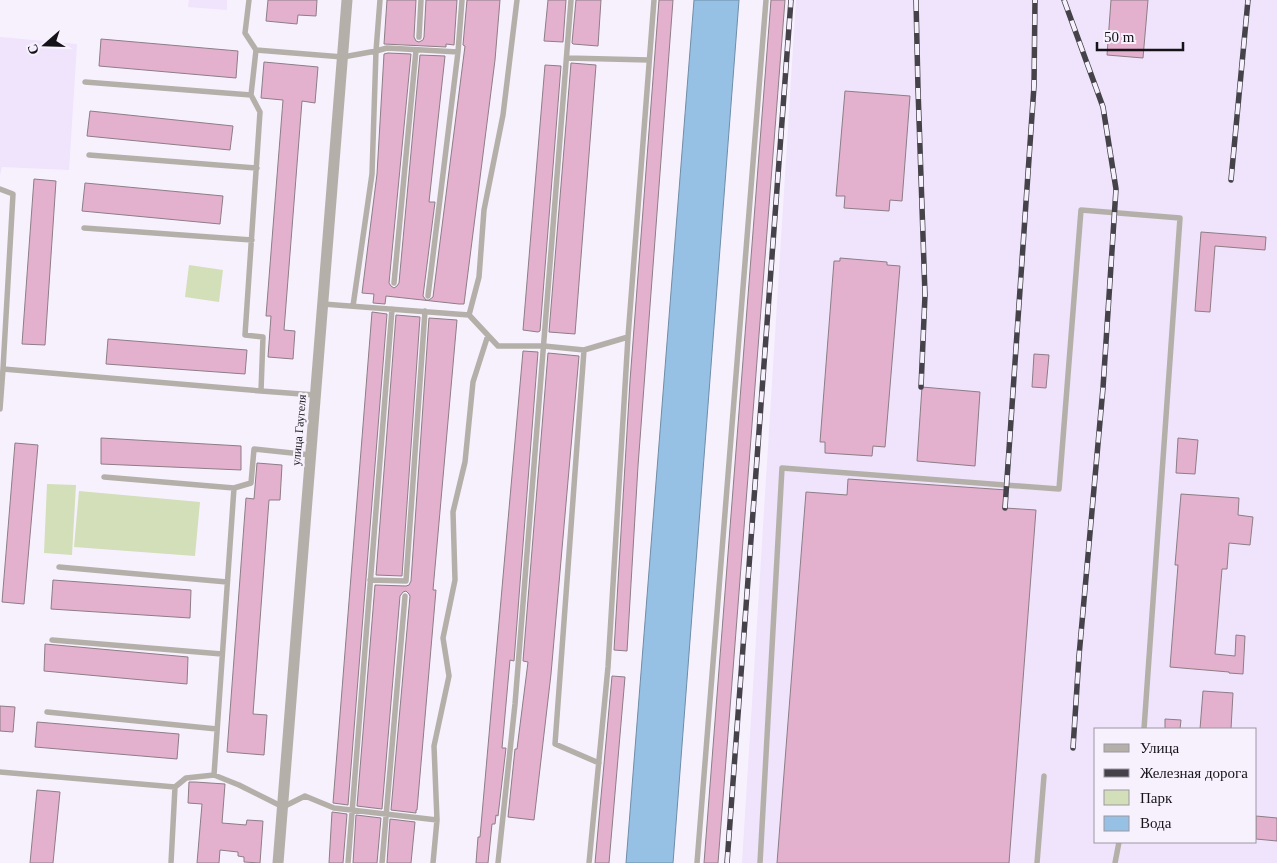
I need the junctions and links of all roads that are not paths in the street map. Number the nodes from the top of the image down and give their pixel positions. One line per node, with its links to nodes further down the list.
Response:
1 (249, 0): 11 (lane)
2 (347, 0): 15 (street, улица Гаугеля)
3 (380, 0): 13 (lane)
4 (421, 0): 10 (lane)
5 (462, 0): 14 (lane)
6 (517, 0): 31 (lane)
7 (571, 0): 16 (lane)
8 (654, 0): 17 (lane)
9 (766, 0): 69 (lane)
10 (419, 37)
11 (256, 50): 15 (lane); 19 (lane)
12 (416, 50): 13 (lane); 14 (lane); 25 (lane)
13 (376, 51): 15 (lane); 28 (lane)
14 (458, 52): 26 (lane)
15 (343, 57): 27 (street, улица Гаугеля)
16 (567, 58): 17 (lane); 34 (lane)
17 (649, 60): 33 (lane)
18 (85, 82): 19 (lane)
19 (251, 95): 21 (lane)
20 (89, 155): 21 (lane)
21 (257, 168): 24 (lane)
22 (0, 189): 36 (lane)
23 (84, 228): 24 (lane)
24 (252, 240): 37 (lane)
25 (394, 283)
26 (428, 296)
27 (323, 304): 28 (lane); 38 (street, улица Гаугеля)
28 (353, 306): 29 (lane)
29 (392, 309): 30 (lane); 44 (lane)
30 (425, 312): 31 (lane); 44 (lane)
31 (469, 315): 32 (lane)
32 (488, 335): 34 (lane); 60 (lane)
33 (628, 337): 35 (lane); 52 (lane)
34 (544, 346): 35 (lane); 67 (lane)
35 (584, 350): 52 (lane)
36 (3, 369): 37 (lane); 39 (lane)
37 (260, 391): 38 (lane)
38 (316, 395): 40 (street, улица Гаугеля)
39 (0, 409)
40 (311, 455): 42 (lane); 57 (street, улица Гаугеля)
41 (104, 477): 42 (lane)
42 (234, 488): 45 (lane)
43 (59, 567): 45 (lane)
44 (370, 580): 58 (lane)
45 (227, 582): 48 (lane)
46 (405, 596): 59 (lane)
47 (52, 640): 48 (lane)
48 (222, 654): 51 (lane)
49 (46, 712): 51 (lane)
50 (1144, 728): 70 (lane)
51 (217, 729): 54 (lane)
52 (599, 763): 68 (lane)
53 (0, 772): 56 (lane)
54 (214, 775): 56 (lane); 57 (lane)
55 (1044, 776): 71 (lane)
56 (175, 787): 62 (lane)
57 (283, 807): 58 (lane); 63 (street, улица Гаугеля)
58 (352, 810): 59 (lane); 64 (lane)
59 (386, 814): 60 (lane); 65 (lane)
60 (437, 820): 66 (lane)
61 (1119, 843): 72 (lane)
62 (171, 863)
63 (278, 863)
64 (348, 863)
65 (382, 863)
66 (433, 863)
67 (498, 863)
68 (589, 863)
69 (697, 863)
70 (760, 863)
71 (1037, 863)
72 (1115, 863)

